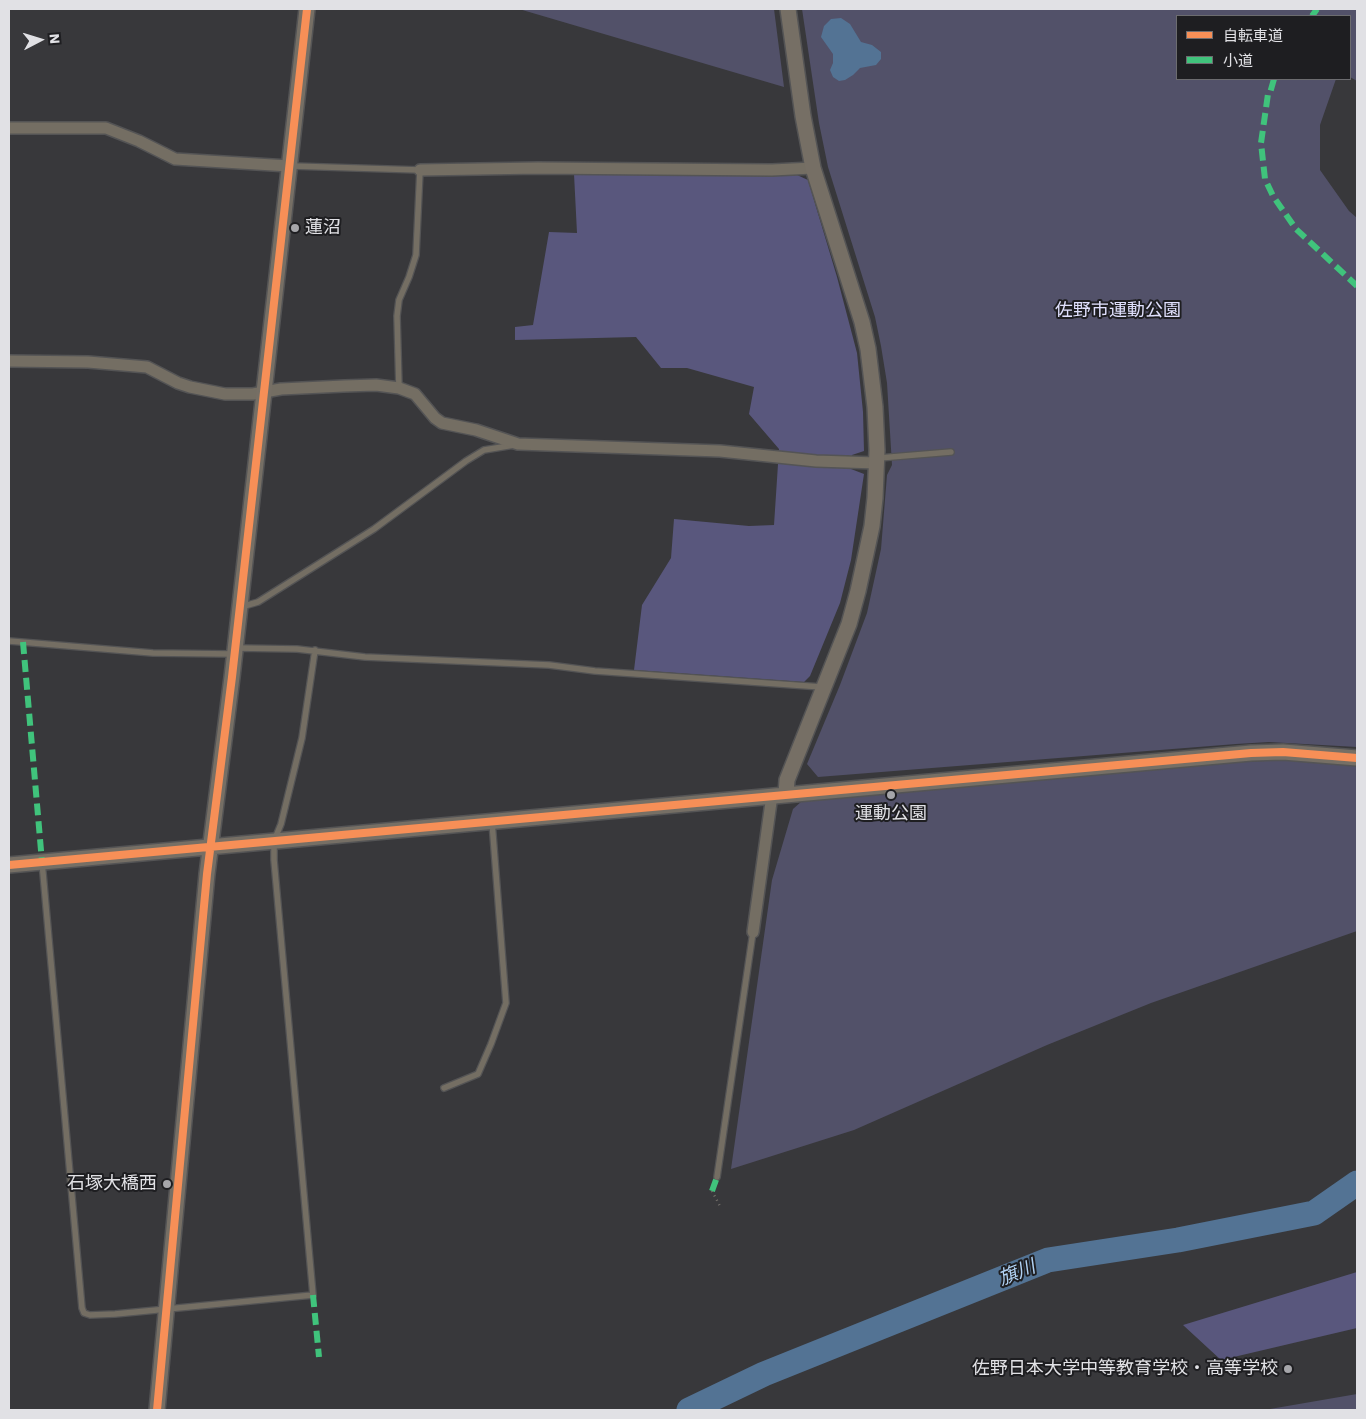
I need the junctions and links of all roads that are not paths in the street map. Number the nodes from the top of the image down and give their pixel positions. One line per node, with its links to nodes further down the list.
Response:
1 (306, 9): 4 (street)
2 (788, 9): 5 (street)
3 (9, 128): 4 (street)
4 (289, 166): 6 (lane); 9 (street)
5 (814, 168): 6 (street); 12 (street)
6 (420, 170): 8 (lane)
7 (9, 361): 9 (street)
8 (399, 388): 9 (street); 10 (street)
9 (263, 392): 13 (street)
10 (518, 444): 12 (street); 13 (lane)
11 (951, 452): 12 (lane)
12 (876, 460): 17 (street)
13 (239, 607): 16 (street)
14 (9, 641): 16 (lane)
15 (315, 650): 16 (lane); 17 (lane); 21 (lane)
16 (235, 651): 22 (street)
17 (824, 687): 19 (street)
18 (1357, 758): 19 (street)
19 (779, 794): 20 (street); 25 (street)
20 (492, 822): 21 (street); 26 (lane)
21 (274, 840): 22 (street); 28 (lane)
22 (211, 846): 23 (street); 28 (street)
23 (42, 862): 24 (street); 28 (lane)
24 (9, 865)
25 (752, 932): 27 (lane)
26 (444, 1088)
27 (717, 1178)
28 (166, 1308): 29 (street)
29 (157, 1410)

